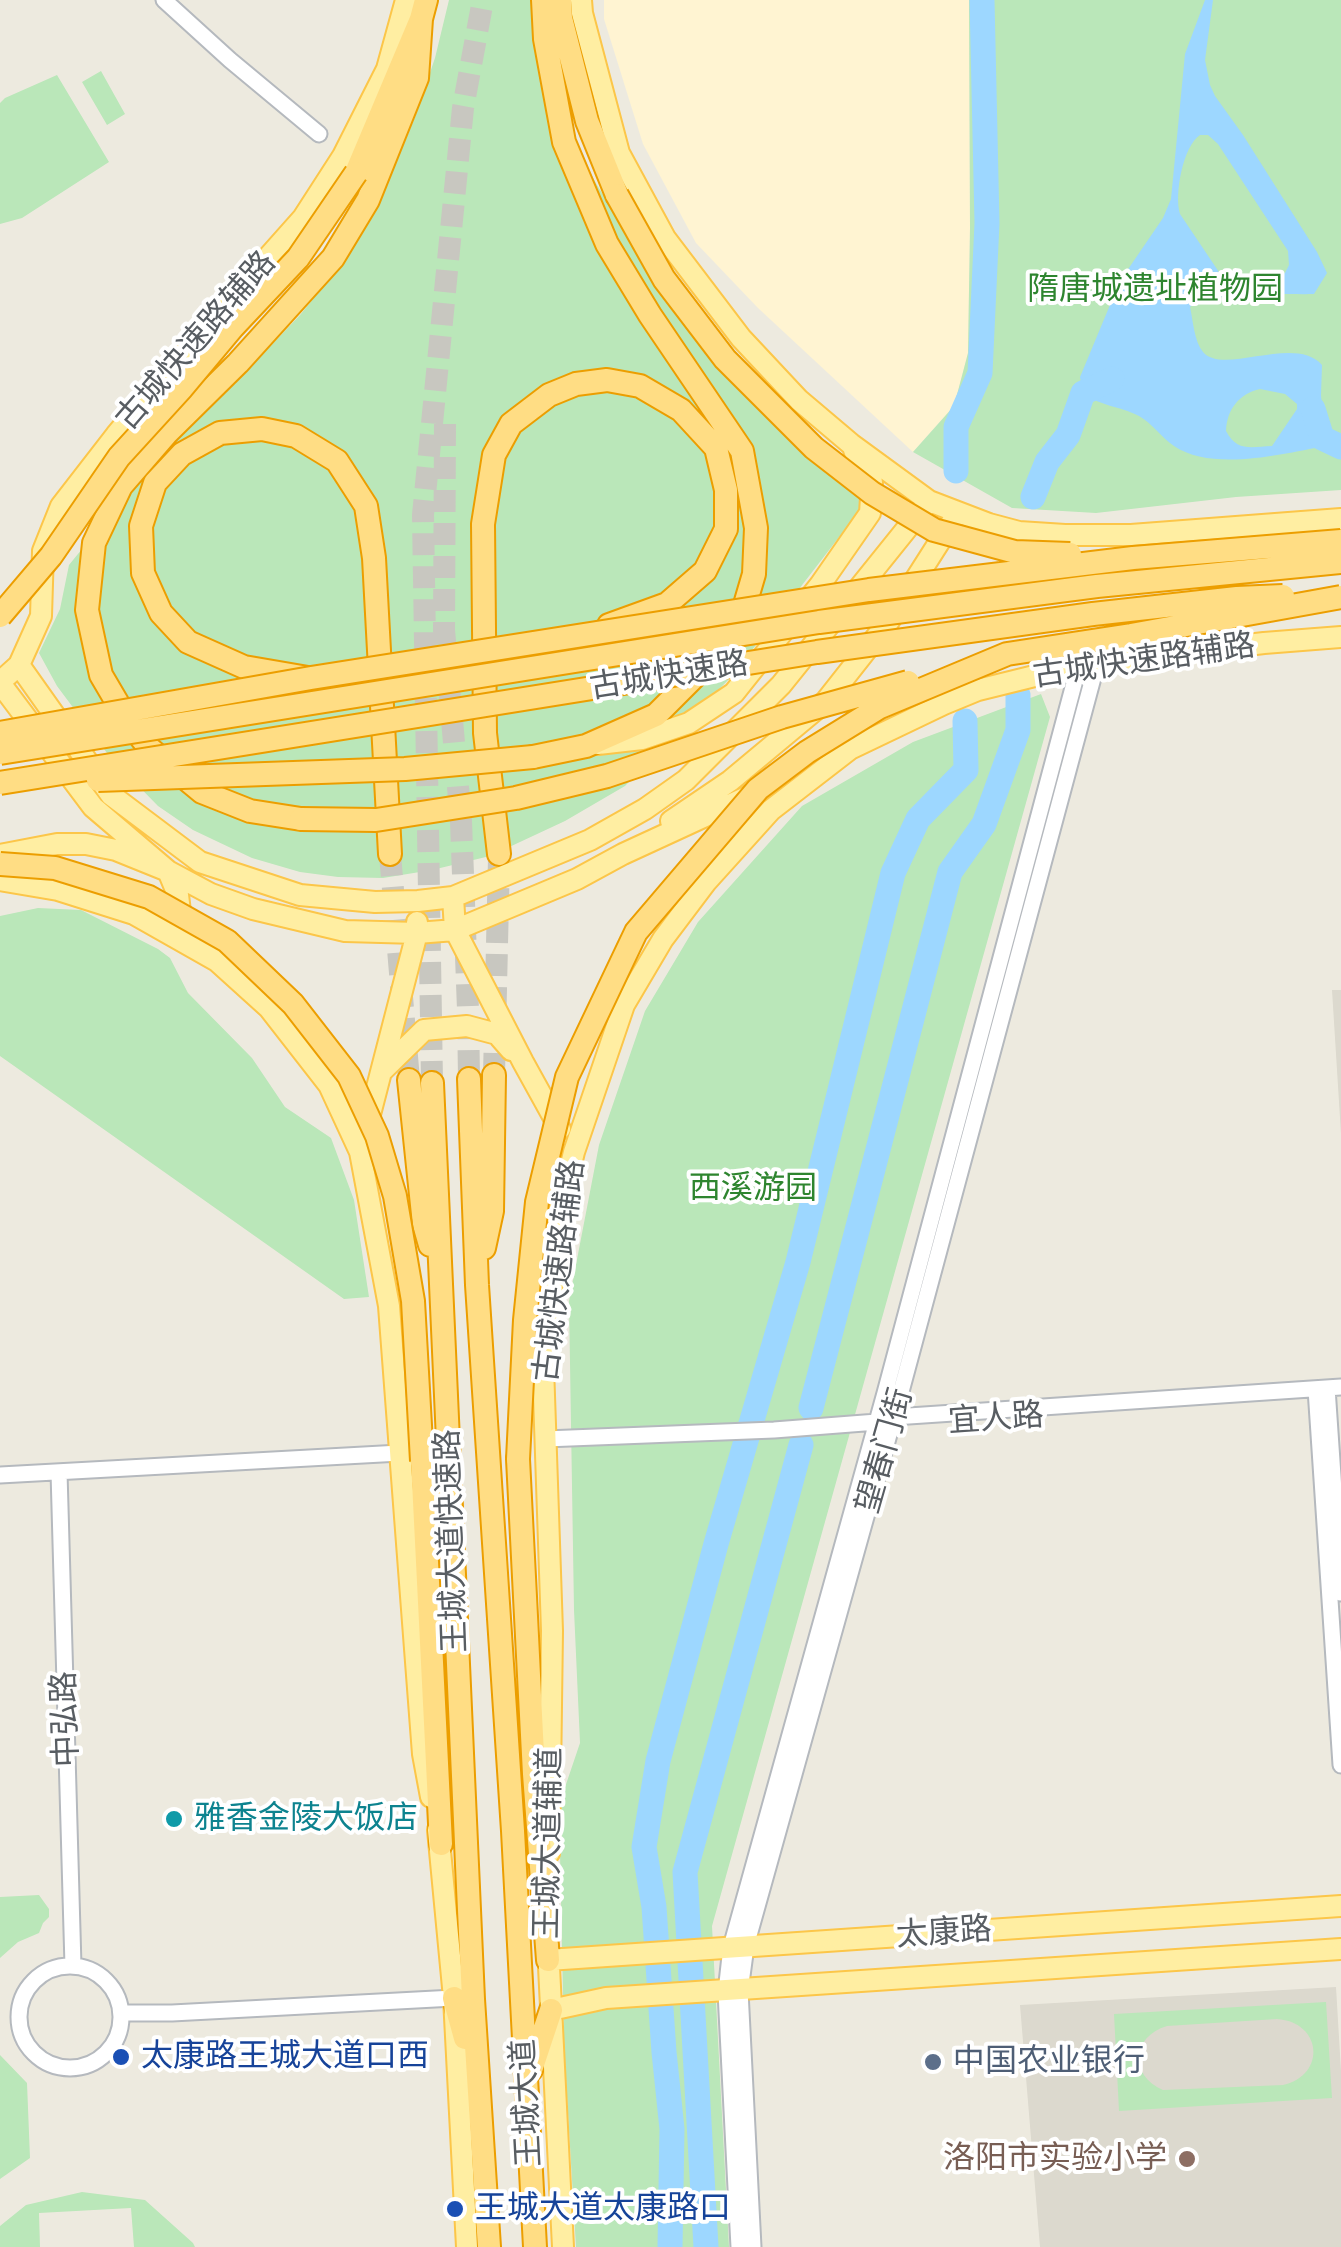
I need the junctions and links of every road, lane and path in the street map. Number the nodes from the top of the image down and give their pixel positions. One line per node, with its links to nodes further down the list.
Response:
1 (164, 0): 6 (street)
2 (543, 0): 24 (highway)
3 (560, 0): 12 (highway, bridge)
4 (581, 0): 7 (main road)
5 (418, 6): 15 (highway, bridge); 18 (highway, bridge); 20 (main road, 古城快速路辅路)
6 (319, 134)
7 (851, 444): 8 (main road); 24 (main road)
8 (929, 501): 9 (main road); 35 (main road)
9 (958, 512): 10 (main road); 30 (main road)
10 (1341, 519)
11 (1341, 541): 12 (highway, bridge)
12 (1134, 558): 17 (highway, bridge)
13 (1341, 562): 26 (highway, 古城快速路, bridge)
14 (1341, 595): 18 (highway, bridge); 27 (highway, 古城快速路, bridge)
15 (0, 616)
16 (1341, 636): 19 (main road, 古城快速路辅路)
17 (573, 638): 21 (highway, bridge); 29 (highway, bridge)
18 (1007, 654): 58 (highway, bridge)
19 (1088, 664): 25 (main road, 古城快速路辅路); 49 (street, 望春门街)
20 (19, 665): 22 (main road, 古城快速路辅路); 36 (main road)
21 (311, 678): 23 (highway, bridge); 28 (highway)
22 (0, 682): 33 (main road)
23 (0, 733)
24 (586, 746): 27 (highway, bridge)
25 (850, 749): 30 (main road); 46 (main road, 古城快速路辅路)
26 (0, 753)
27 (0, 783)
28 (390, 854)
29 (499, 854)
30 (623, 854): 37 (main road)
31 (0, 856): 33 (main road)
32 (0, 864): 59 (highway, bridge)
33 (168, 871): 38 (main road); 39 (main road)
34 (0, 880): 39 (main road)
35 (454, 897): 36 (main road); 37 (main road)
36 (418, 901): 38 (main road)
37 (456, 930): 38 (main road); 40 (main road)
38 (416, 932): 41 (main road)
39 (187, 944): 45 (main road)
40 (522, 1062): 41 (main road); 46 (main road)
41 (381, 1072): 45 (main road)
42 (494, 1075): 47 (highway)
43 (469, 1079): 47 (highway, 王城大道快速路)
44 (420, 1082): 56 (highway, 王城大道快速路)
45 (360, 1152): 51 (main road)
46 (574, 1152): 50 (main road, 古城快速路辅路)
47 (477, 1286): 55 (highway, 王城大道快速路)
48 (1328, 1392): 49 (street, 宜人路); 54 (street); 57 (street)
49 (888, 1422): 50 (street, 宜人路); 61 (street, 望春门街)
50 (545, 1439): 64 (main road, 王城大道辅道)
51 (400, 1453): 52 (street); 59 (main road)
52 (59, 1472): 53 (street); 65 (street, 中弘路)
53 (0, 1475)
54 (1341, 1593)
55 (499, 1613): 58 (highway); 63 (highway, 王城大道快速路)
56 (454, 1617): 59 (highway); 67 (highway, 王城大道快速路)
57 (1341, 1764)
58 (534, 1774): 64 (highway)
59 (440, 1844): 67 (main road)
60 (1341, 1906): 61 (main road, 太康路)
61 (739, 1947): 64 (main road, 太康路); 66 (street, 望春门街)
62 (1341, 1949): 66 (main road, 太康路)
63 (520, 1960): 72 (highway, 王城大道)
64 (548, 1960): 68 (main road, 王城大道辅道)
65 (74, 1966): 69 (street); 70 (street)
66 (733, 1991): 68 (main road, 太康路); 77 (street, 望春门街); 78 (street, 望春门街)
67 (464, 1998): 69 (street); 73 (main road); 74 (highway, 王城大道)
68 (551, 2010): 72 (highway); 76 (main road, 王城大道辅道)
69 (122, 2014): 70 (street)
70 (18, 2023): 71 (street)
71 (0, 2024)
72 (526, 2083): 75 (highway, 王城大道)
73 (466, 2247)
74 (489, 2247)
75 (535, 2247)
76 (563, 2247)
77 (739, 2247)
78 (753, 2247)

